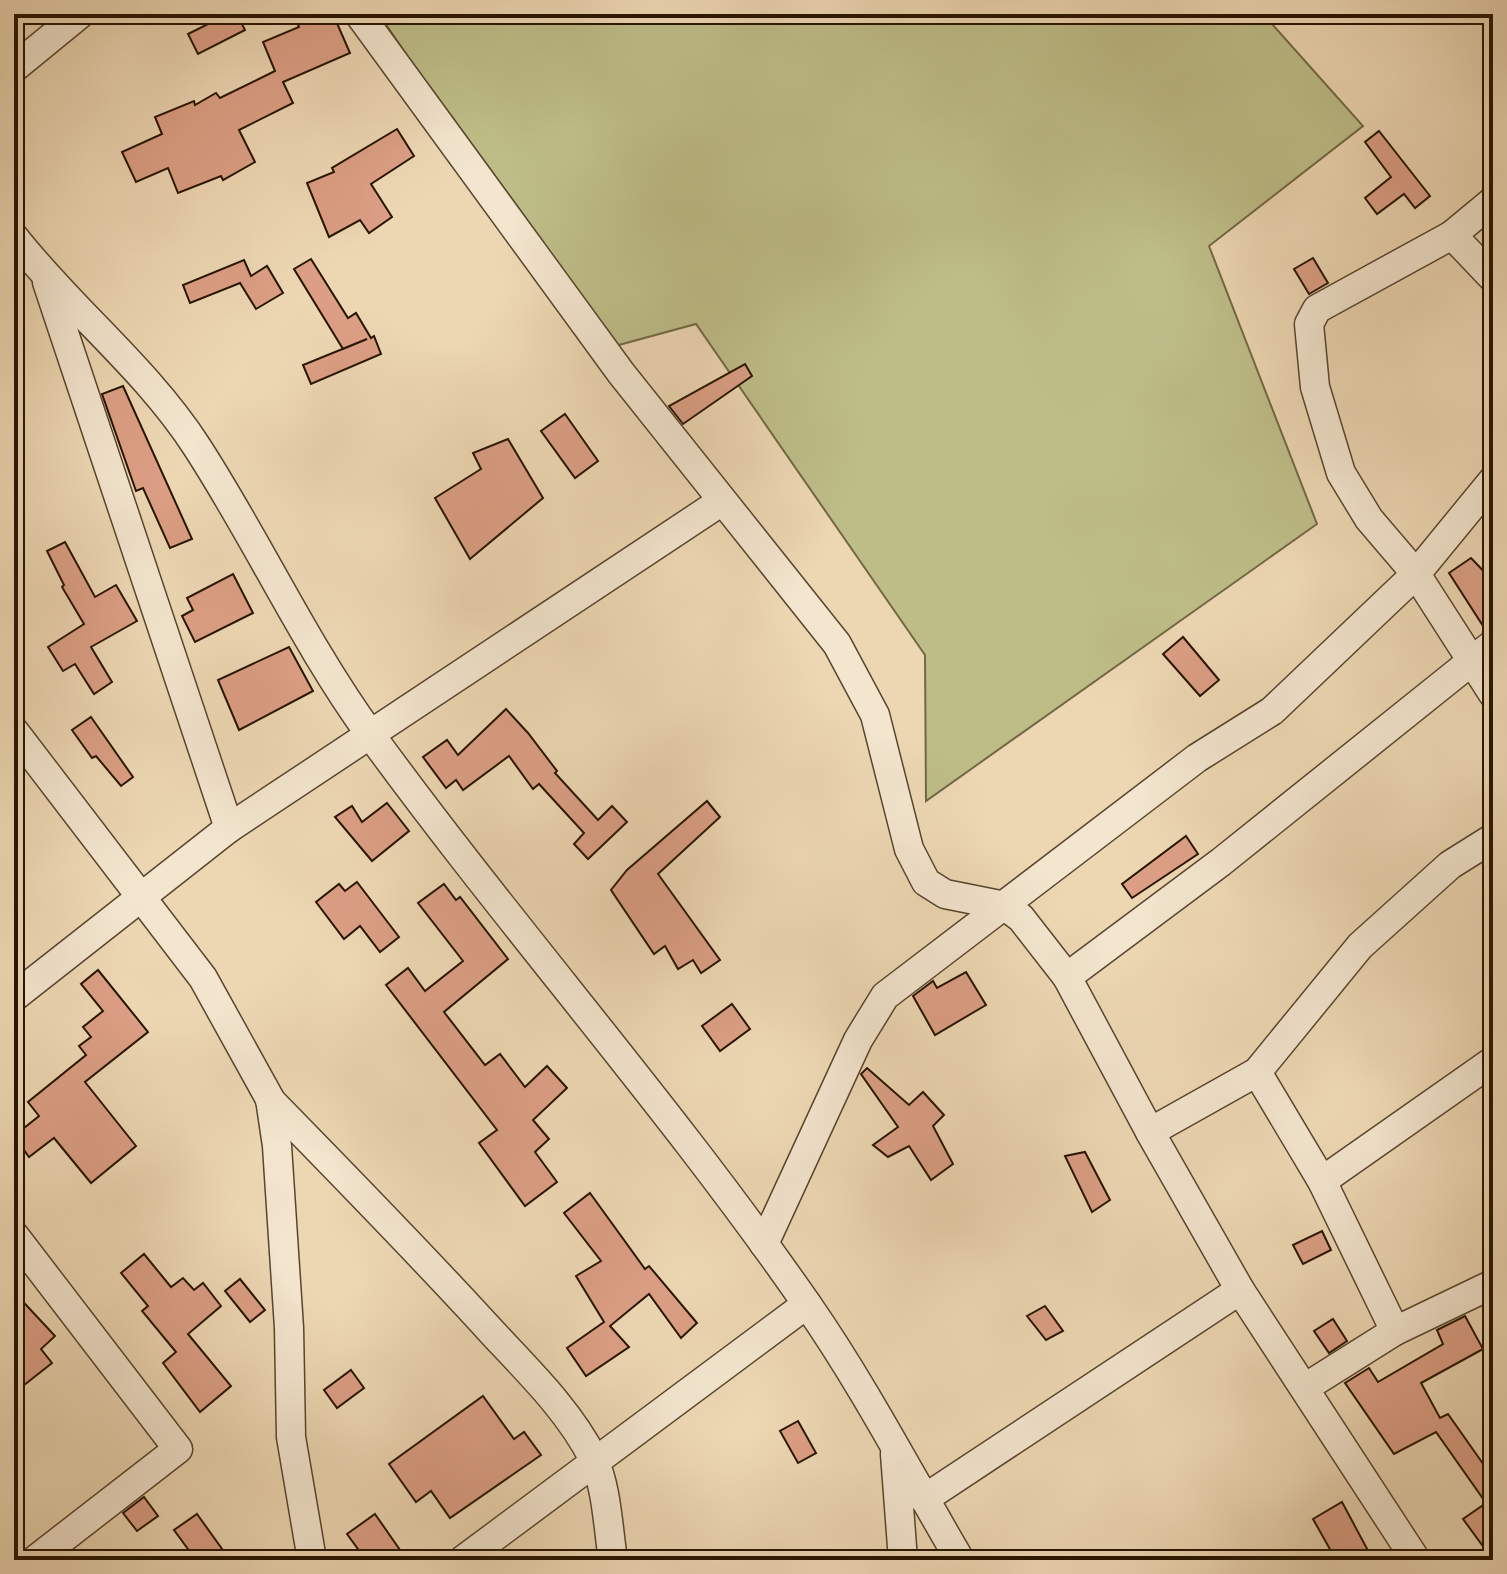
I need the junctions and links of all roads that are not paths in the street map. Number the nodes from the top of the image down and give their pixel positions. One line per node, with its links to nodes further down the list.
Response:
1 (80, 14): 3 (street)
2 (359, 14): 10 (street)
3 (14, 68)
4 (1493, 201): 5 (street)
5 (1452, 235): 8 (street); 11 (street)
6 (14, 237): 7 (street)
7 (44, 276): 15 (street); 16 (street)
8 (1493, 278)
9 (1493, 480): 11 (street)
10 (722, 501): 15 (street); 19 (street)
11 (1416, 574): 12 (street); 19 (street)
12 (1483, 652): 13 (street); 20 (street)
13 (1493, 694)
14 (14, 731): 18 (street)
15 (369, 733): 16 (street); 28 (street)
16 (229, 828): 18 (street)
17 (1493, 838): 23 (street)
18 (144, 896): 21 (street); 24 (street)
19 (1005, 906): 20 (street); 28 (street)
20 (1067, 977): 25 (street)
21 (14, 997)
22 (1493, 1061): 26 (street)
23 (1257, 1072): 25 (street); 26 (street)
24 (270, 1099): 35 (street); 38 (street)
25 (1150, 1132): 30 (street)
26 (1322, 1181): 32 (street)
27 (14, 1235): 37 (street)
28 (764, 1244): 31 (street)
29 (1492, 1288): 32 (street)
30 (1240, 1290): 33 (street); 36 (street)
31 (807, 1304): 34 (street); 35 (street)
32 (1395, 1331): 33 (street)
33 (1306, 1387): 43 (street)
34 (894, 1442): 36 (street); 41 (street)
35 (595, 1461): 39 (street); 40 (street)
36 (924, 1499): 42 (street)
37 (35, 1560)
38 (312, 1560)
39 (463, 1560)
40 (613, 1560)
41 (903, 1560)
42 (960, 1560)
43 (1416, 1560)

